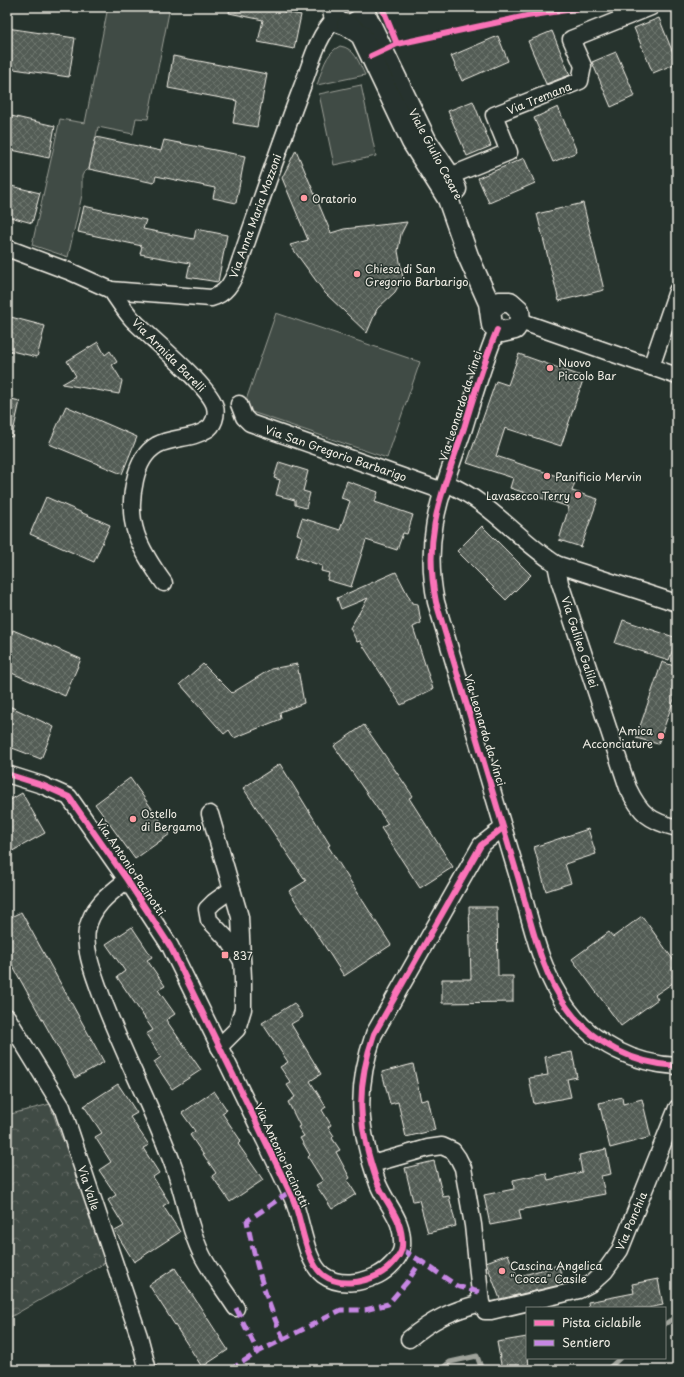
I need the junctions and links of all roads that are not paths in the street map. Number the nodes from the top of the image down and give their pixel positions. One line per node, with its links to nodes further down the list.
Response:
1 (650, 7): 4 (street, Via Tremana)
2 (363, 8): 3 (street); 4 (street, Viale Giulio Cesare)
3 (338, 17): 6 (street, Via Anna Maria Mozzoni); 8 (street, Viale Giulio Cesare)
4 (450, 176): 8 (street, Viale Giulio Cesare)
5 (7, 248): 6 (street, Via Anna Maria Mozzoni)
6 (111, 290): 16 (street, Via Armida Barelli)
7 (677, 291): 11 (street)
8 (498, 305): 9 (street, Viale Giulio Cesare); 10 (street, Viale Giulio Cesare)
9 (520, 321): 10 (street); 11 (street)
10 (497, 330): 14 (street, Via Leonardo da Vinci)
11 (651, 367): 12 (street)
12 (677, 376)
13 (239, 404): 14 (street, Via San Gregorio Barbarigo)
14 (444, 487): 15 (street); 20 (street, Via Leonardo da Vinci)
15 (556, 564): 17 (street); 21 (street, Via Galileo Galilei)
16 (164, 582)
17 (677, 603)
18 (7, 774): 22 (street, Via Antonio Pacinotti)
19 (210, 814): 23 (street)
20 (503, 828): 27 (street, Via Leonardo da Vinci); 29 (street, Via Antonio Pacinotti)
21 (677, 828)
22 (127, 880): 26 (street, Via Antonio Pacinotti); 31 (street, Via Antonio Pacinotti)
23 (232, 890): 24 (street); 24 (street)
24 (243, 962): 26 (street)
25 (7, 1017): 33 (street, Via Valle)
26 (219, 1047): 29 (street, Via Antonio Pacinotti)
27 (677, 1066)
28 (677, 1108): 30 (street, Via Ponchia)
29 (372, 1164): 30 (street)
30 (481, 1303): 32 (street)
31 (236, 1308)
32 (409, 1339)
33 (148, 1370)

